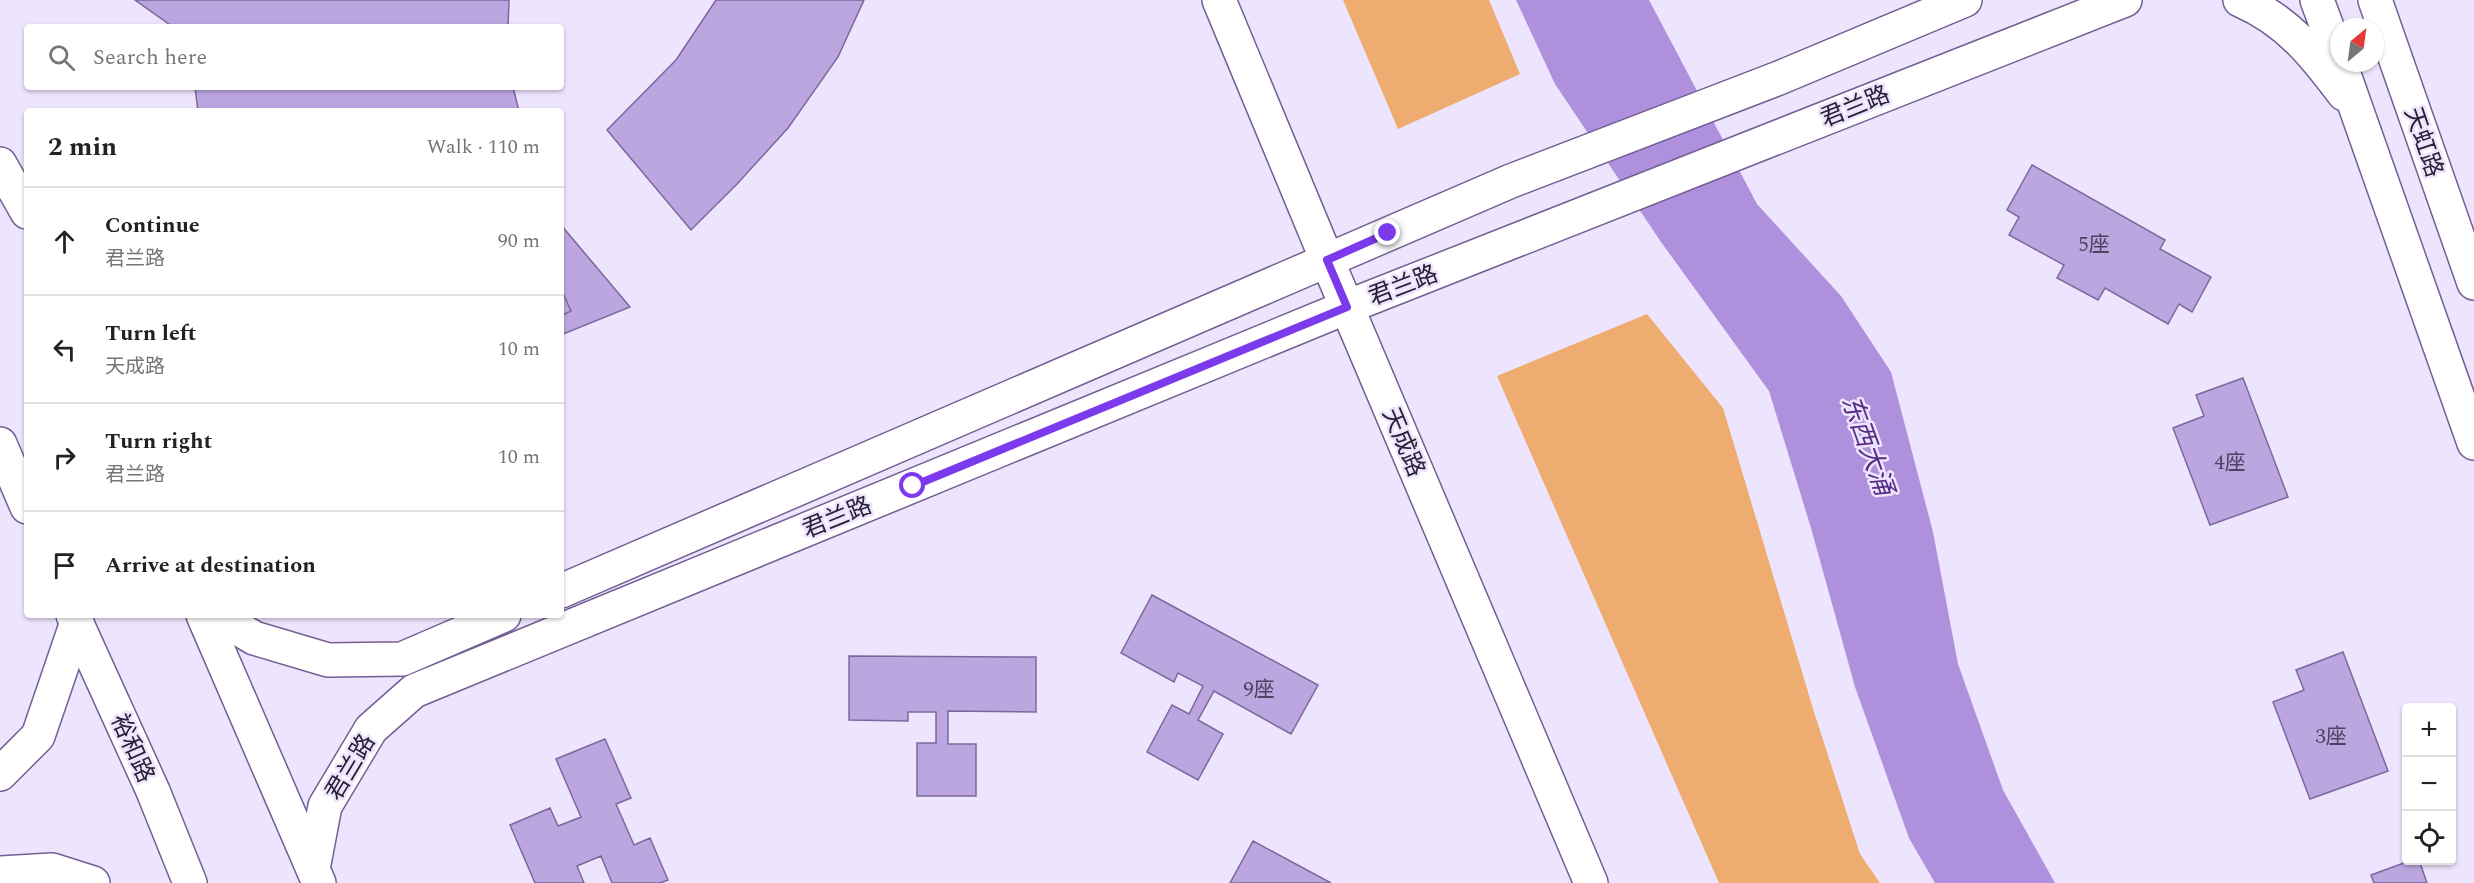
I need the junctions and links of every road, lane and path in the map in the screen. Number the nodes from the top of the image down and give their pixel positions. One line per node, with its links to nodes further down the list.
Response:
1 (1220, 0): 12 (street, 天成路)
2 (1965, 0): 12 (street, 君兰路)
3 (2125, 0): 14 (street, 君兰路)
4 (2240, 0): 9 (street)
5 (2318, 0): 7 (street)
6 (2375, 0): 13 (street, 天虹路)
7 (2330, 33)
8 (2344, 72): 9 (street)
9 (2359, 115): 15 (street)
10 (0, 164): 11 (street)
11 (24, 207)
12 (1327, 260): 14 (street, 天成路); 18 (street, 君兰路)
13 (2474, 283)
14 (1347, 307): 25 (street, 君兰路); 28 (street, 天成路)
15 (2474, 443)
16 (0, 444): 17 (street)
17 (24, 500)
18 (564, 590)
19 (204, 618): 25 (street)
20 (221, 618): 21 (street)
21 (497, 618)
22 (75, 619): 23 (street); 27 (street, 裕和路)
23 (0, 774)
24 (0, 873): 26 (street)
25 (316, 876)
26 (93, 883)
27 (190, 883)
28 (1592, 883)

